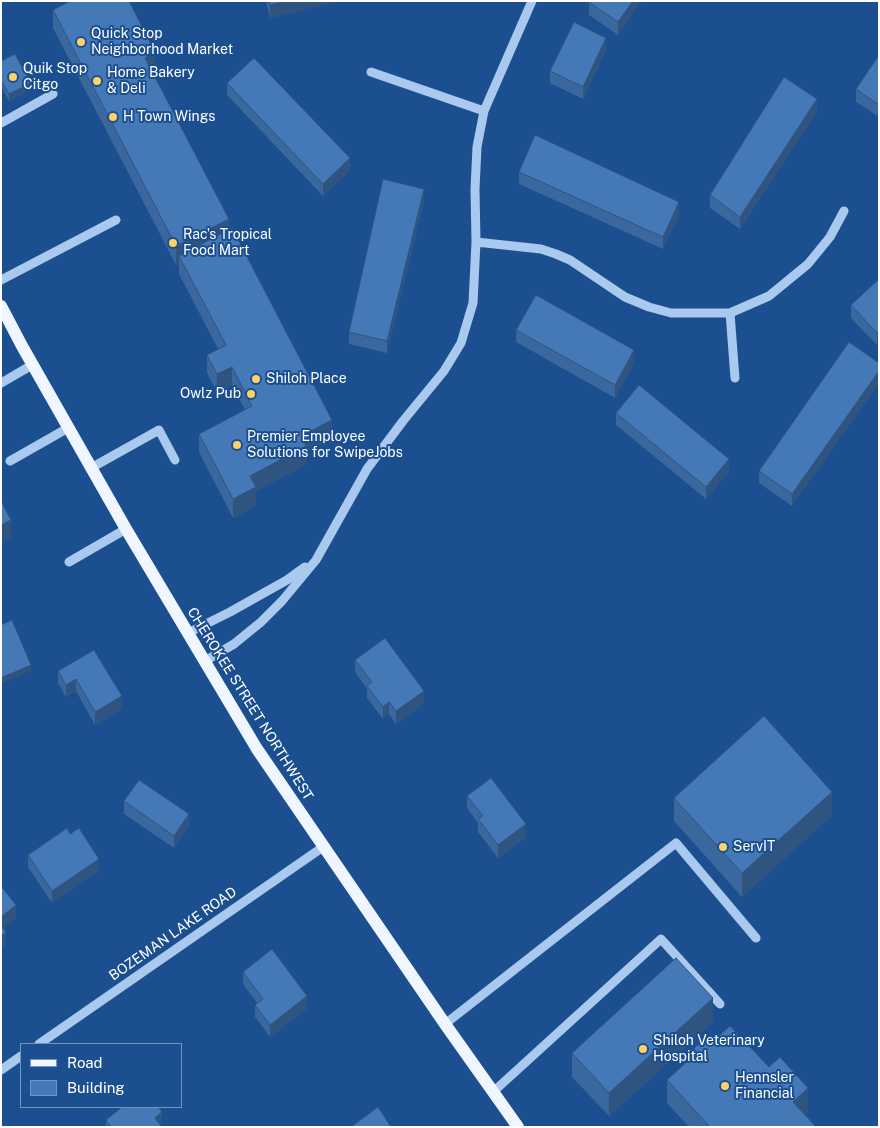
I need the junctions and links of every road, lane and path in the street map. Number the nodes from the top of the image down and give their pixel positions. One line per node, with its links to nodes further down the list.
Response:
1 (532, 1): 4 (street)
2 (371, 72): 4 (street)
3 (53, 94): 5 (street)
4 (484, 111): 8 (street)
5 (1, 123)
6 (844, 211): 11 (street)
7 (116, 220): 9 (street)
8 (476, 242): 11 (street); 20 (street)
9 (1, 280)
10 (1, 306): 12 (main road, CHEROKEE STREET NORTHWEST)
11 (730, 312): 13 (street)
12 (32, 365): 14 (street); 15 (main road, CHEROKEE STREET NORTHWEST)
13 (735, 378)
14 (1, 383)
15 (68, 428): 17 (street); 18 (main road, CHEROKEE STREET NORTHWEST)
16 (175, 460): 18 (street)
17 (10, 461)
18 (91, 468): 19 (main road, CHEROKEE STREET NORTHWEST)
19 (126, 529): 21 (street); 22 (main road, CHEROKEE STREET NORTHWEST)
20 (316, 560): 22 (street); 23 (street)
21 (69, 562)
22 (188, 633): 23 (main road, CHEROKEE STREET NORTHWEST)
23 (205, 661): 24 (main road, CHEROKEE STREET NORTHWEST)
24 (323, 847): 27 (main road, CHEROKEE STREET NORTHWEST); 28 (street, BOZEMAN LAKE ROAD)
25 (756, 938): 27 (street)
26 (720, 1004): 31 (street)
27 (445, 1024): 31 (main road, CHEROKEE STREET NORTHWEST)
28 (40, 1043)
29 (20, 1057): 30 (street)
30 (1, 1070)
31 (493, 1092): 32 (main road, CHEROKEE STREET NORTHWEST)
32 (518, 1127)

